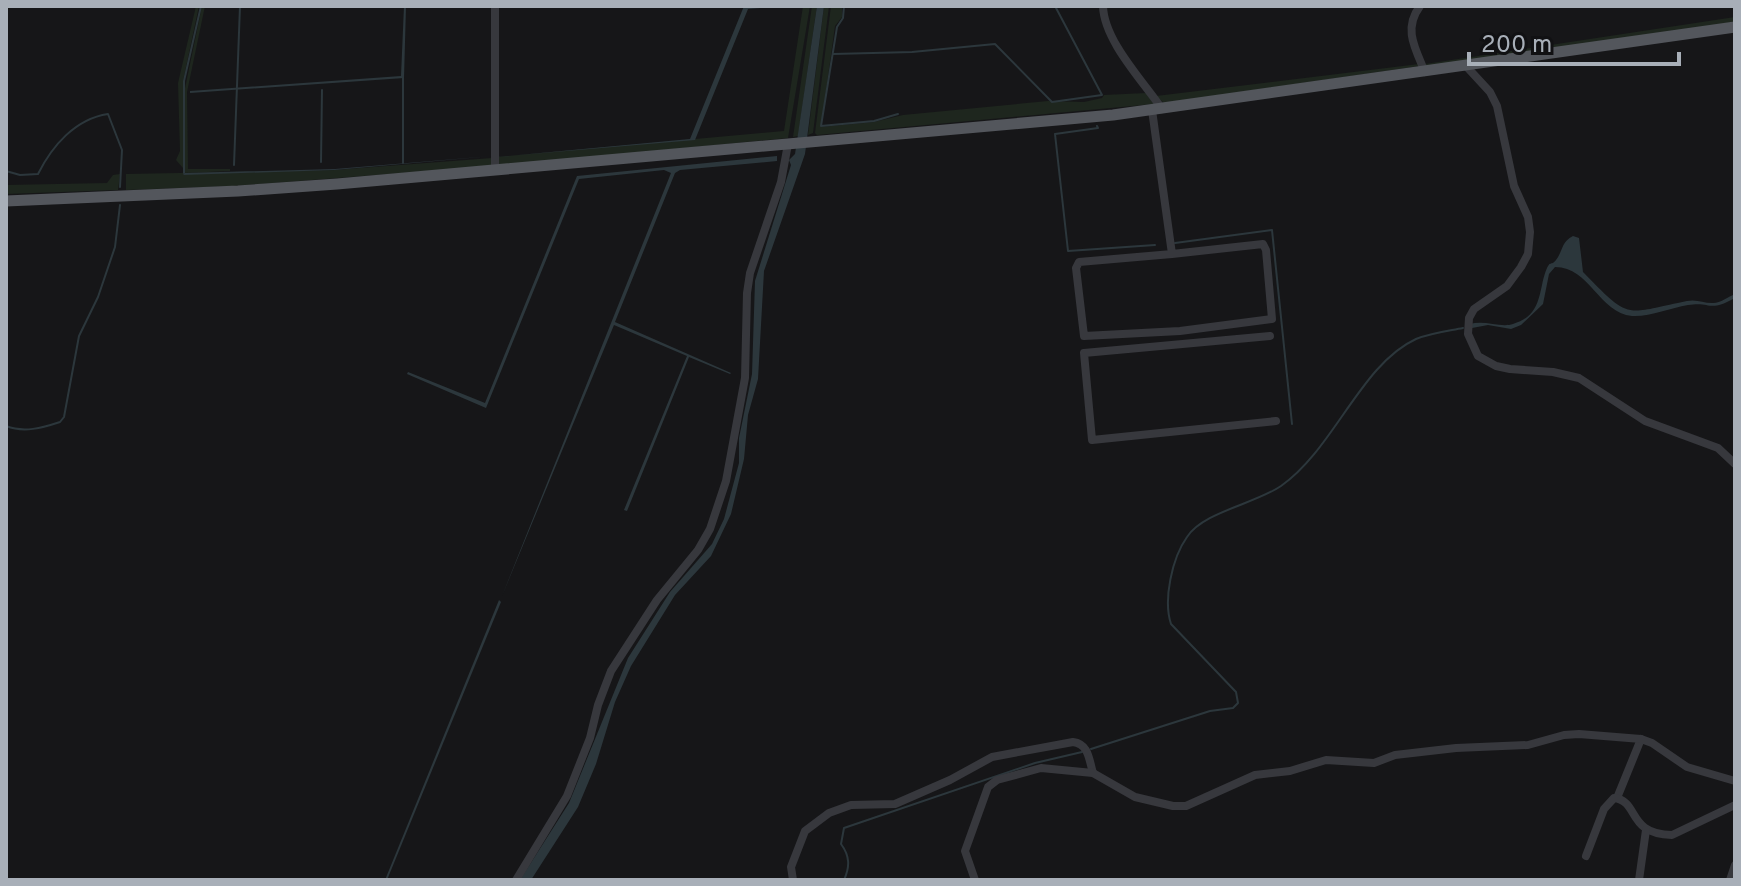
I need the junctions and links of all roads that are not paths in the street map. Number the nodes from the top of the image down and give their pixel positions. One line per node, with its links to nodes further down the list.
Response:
1 (495, 6): 9 (street)
2 (1103, 6): 7 (street)
3 (1420, 6): 6 (street)
4 (1735, 27): 5 (main road)
5 (1466, 66): 6 (main road); 20 (street)
6 (1425, 72): 7 (main road)
7 (1157, 110): 8 (main road); 11 (street)
8 (791, 144): 9 (main road); 28 (street)
9 (495, 171): 10 (main road)
10 (6, 201)
11 (1172, 254): 12 (street); 14 (street)
12 (1247, 323): 13 (street); 16 (street)
13 (1180, 331): 14 (street); 17 (street)
14 (1112, 335): 18 (street)
15 (1270, 336): 16 (street)
16 (1248, 338): 17 (street)
17 (1182, 344): 18 (street)
18 (1114, 350): 19 (street)
19 (1276, 421)
20 (1735, 464)
21 (1641, 739): 22 (street); 23 (street); 24 (street)
22 (1093, 773): 29 (street); 30 (street)
23 (1735, 781)
24 (1617, 798): 26 (street); 27 (street)
25 (1735, 805): 26 (street)
26 (1646, 830): 31 (street)
27 (1586, 856)
28 (516, 880)
29 (793, 880)
30 (975, 880)
31 (1639, 880)

